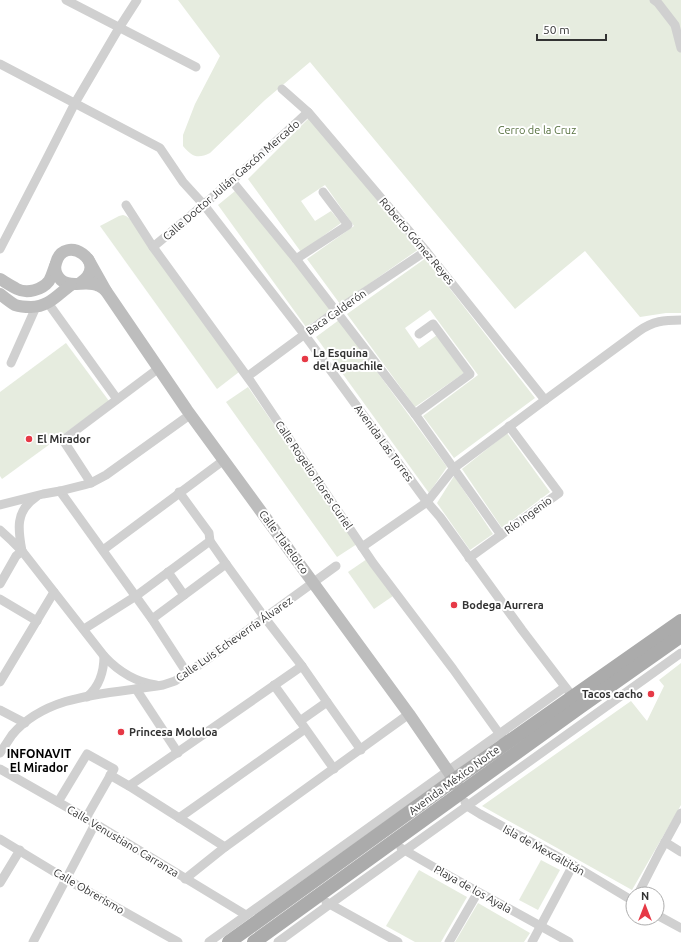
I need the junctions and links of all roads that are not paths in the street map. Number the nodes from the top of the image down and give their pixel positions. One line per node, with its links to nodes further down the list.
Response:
1 (66, 0): 4 (street)
2 (137, 0): 4 (street)
3 (654, 0): 5 (street)
4 (119, 28): 7 (street); 9 (street)
5 (681, 48)
6 (0, 64): 9 (street, Avenida Las Torres)
7 (196, 67)
8 (282, 89): 10 (street, Roberto Gómez Reyes)
9 (75, 103): 14 (street, Avenida Las Torres); 16 (street)
10 (308, 112): 11 (street, Calle Doctor Julián Gascón Mercado); 17 (street, Roberto Gómez Reyes)
11 (232, 180): 14 (street, Calle Doctor Julián Gascón Mercado); 19 (street)
12 (323, 192): 19 (street)
13 (126, 205): 15 (street, Calle Rogelio Flores Curiel)
14 (204, 205): 15 (street, Calle Doctor Julián Gascón Mercado); 29 (street, Avenida Las Torres)
15 (153, 247): 33 (street, Calle Rogelio Flores Curiel)
16 (0, 249)
17 (426, 251): 27 (street, Baca Calderón); 35 (street, Roberto Gómez Reyes)
18 (88, 259): 20 (street); 22 (street); 23 (street, Calle Tlatelolco)
19 (296, 259): 27 (street)
20 (55, 266): 21 (street); 22 (street)
21 (0, 279)
22 (76, 284): 23 (street); 25 (street)
23 (106, 291): 32 (street, Calle Tlatelolco)
24 (0, 294): 26 (street)
25 (48, 303): 26 (street); 34 (street)
26 (36, 307): 31 (street)
27 (336, 311): 29 (street, Baca Calderón); 37 (street)
28 (681, 320): 35 (street)
29 (304, 334): 33 (street, Baca Calderón); 45 (street, Avenida Las Torres)
30 (419, 334): 37 (street)
31 (11, 363)
32 (158, 368): 34 (street); 36 (street, Calle Tlatelolco)
33 (248, 376): 50 (street, Calle Rogelio Flores Curiel)
34 (117, 399): 41 (street)
35 (545, 400): 38 (street)
36 (191, 414): 39 (street, Calle Tlatelolco); 41 (street)
37 (415, 414): 40 (street)
38 (509, 426): 40 (street); 48 (street, Río Ingenio)
39 (224, 460): 43 (street); 57 (street, Calle Tlatelolco)
40 (454, 468): 45 (street); 48 (street)
41 (91, 483): 42 (street)
42 (60, 491): 44 (street); 51 (street)
43 (179, 492): 49 (street); 51 (street)
44 (43, 494): 46 (street); 52 (street)
45 (427, 502): 50 (street); 53 (street, Avenida Las Torres)
46 (0, 504)
47 (0, 530): 52 (street)
48 (501, 535): 53 (street, Río Ingenio)
49 (210, 541): 54 (street); 56 (street)
50 (362, 547): 84 (street, Calle Rogelio Flores Curiel)
51 (103, 550): 61 (street)
52 (22, 551): 58 (street); 59 (street)
53 (469, 558): 78 (street, Avenida Las Torres)
54 (226, 564): 60 (street); 63 (street)
55 (336, 566): 57 (street, Calle Luis Echeverría Álvarez)
56 (168, 572): 60 (street); 61 (street)
57 (314, 583): 63 (street, Calle Luis Echeverría Álvarez); 81 (street, Calle Tlatelolco)
58 (0, 584)
59 (54, 592): 65 (street); 67 (street)
60 (184, 595): 64 (street)
61 (136, 596): 64 (street); 67 (street)
62 (0, 599): 65 (street)
63 (265, 618): 71 (street); 72 (street, Calle Luis Echeverría Álvarez)
64 (152, 619): 72 (street)
65 (37, 621): 73 (street)
66 (681, 621): 78 (main road, Avenida México Norte)
67 (84, 629): 70 (street)
68 (681, 636): 78 (main road, Avenida México Norte)
69 (681, 653): 95 (street, Avenida México Norte)
70 (104, 656): 75 (street); 77 (street)
71 (302, 666): 74 (street); 79 (street)
72 (187, 673): 75 (street, Calle Luis Echeverría Álvarez)
73 (0, 682)
74 (274, 685): 83 (street); 87 (street)
75 (163, 686): 76 (street, Calle Luis Echeverría Álvarez)
76 (136, 689): 77 (street, Calle Luis Echeverría Álvarez); 87 (street)
77 (87, 697): 82 (street, Calle Luis Echeverría Álvarez)
78 (573, 697): 84 (main road, Avenida México Norte); 93 (main road, Avenida México Norte)
79 (327, 702): 83 (street); 85 (street)
80 (0, 710): 82 (street)
81 (408, 714): 85 (street); 91 (street, Calle Tlatelolco)
82 (25, 723): 86 (street, Calle Luis Echeverría Álvarez)
83 (302, 725): 89 (street); 98 (street)
84 (502, 738): 91 (main road, Avenida México Norte)
85 (361, 750): 89 (street)
86 (0, 753)
87 (178, 753): 92 (street)
88 (0, 769): 94 (street, Calle Venustiano Carranza)
89 (334, 769): 104 (street)
90 (110, 775): 92 (street); 94 (street); 97 (street)
91 (451, 775): 93 (street, Calle Tlatelolco); 100 (main road, Avenida México Norte); 117 (street, Avenida México Norte)
92 (129, 786): 98 (street)
93 (461, 794): 95 (street); 103 (main road, Avenida México Norte)
94 (58, 802): 97 (street, Calle Venustiano Carranza)
95 (467, 806): 106 (street, Avenida México Norte); 108 (street, Isla de Mexcaltitán)
96 (681, 813): 102 (street)
97 (86, 818): 99 (street, Calle Venustiano Carranza)
98 (179, 818): 104 (street)
99 (95, 824): 109 (street, Calle Venustiano Carranza); 110 (street)
100 (379, 834): 103 (street, Playa de los Ayala); 117 (main road, Avenida México Norte)
101 (0, 839): 105 (street, Calle Obrerismo)
102 (665, 842): 107 (street); 112 (street)
103 (392, 843): 106 (street, Playa de los Ayala); 114 (main road, Avenida México Norte)
104 (225, 847): 109 (street)
105 (20, 850): 110 (street, Calle Obrerismo); 111 (street)
106 (404, 850): 113 (street, Playa de los Ayala); 116 (street, Avenida México Norte)
107 (681, 852)
108 (574, 865): 115 (street, Isla de Mexcaltitán); 119 (street)
109 (185, 878): 117 (street, Calle Venustiano Carranza)
110 (66, 879): 122 (street); 123 (street, Calle Obrerismo)
111 (0, 884)
112 (642, 886)
113 (478, 892): 119 (street, Playa de los Ayala); 128 (street)
114 (317, 896): 116 (street); 121 (main road, Avenida México Norte)
115 (625, 896)
116 (330, 904): 121 (street, Avenida México Norte); 127 (street)
117 (252, 918): 121 (main road); 124 (street, Avenida México Norte); 125 (main road, Avenida México Norte)
118 (665, 919): 120 (street)
119 (541, 926): 129 (street); 130 (street, Playa de los Ayala)
120 (681, 928)
121 (273, 937): 126 (main road, Avenida México Norte)
122 (33, 942)
123 (178, 942)
124 (209, 942)
125 (229, 942)
126 (254, 942)
127 (398, 942)
128 (449, 942)
129 (532, 942)
130 (569, 942)

